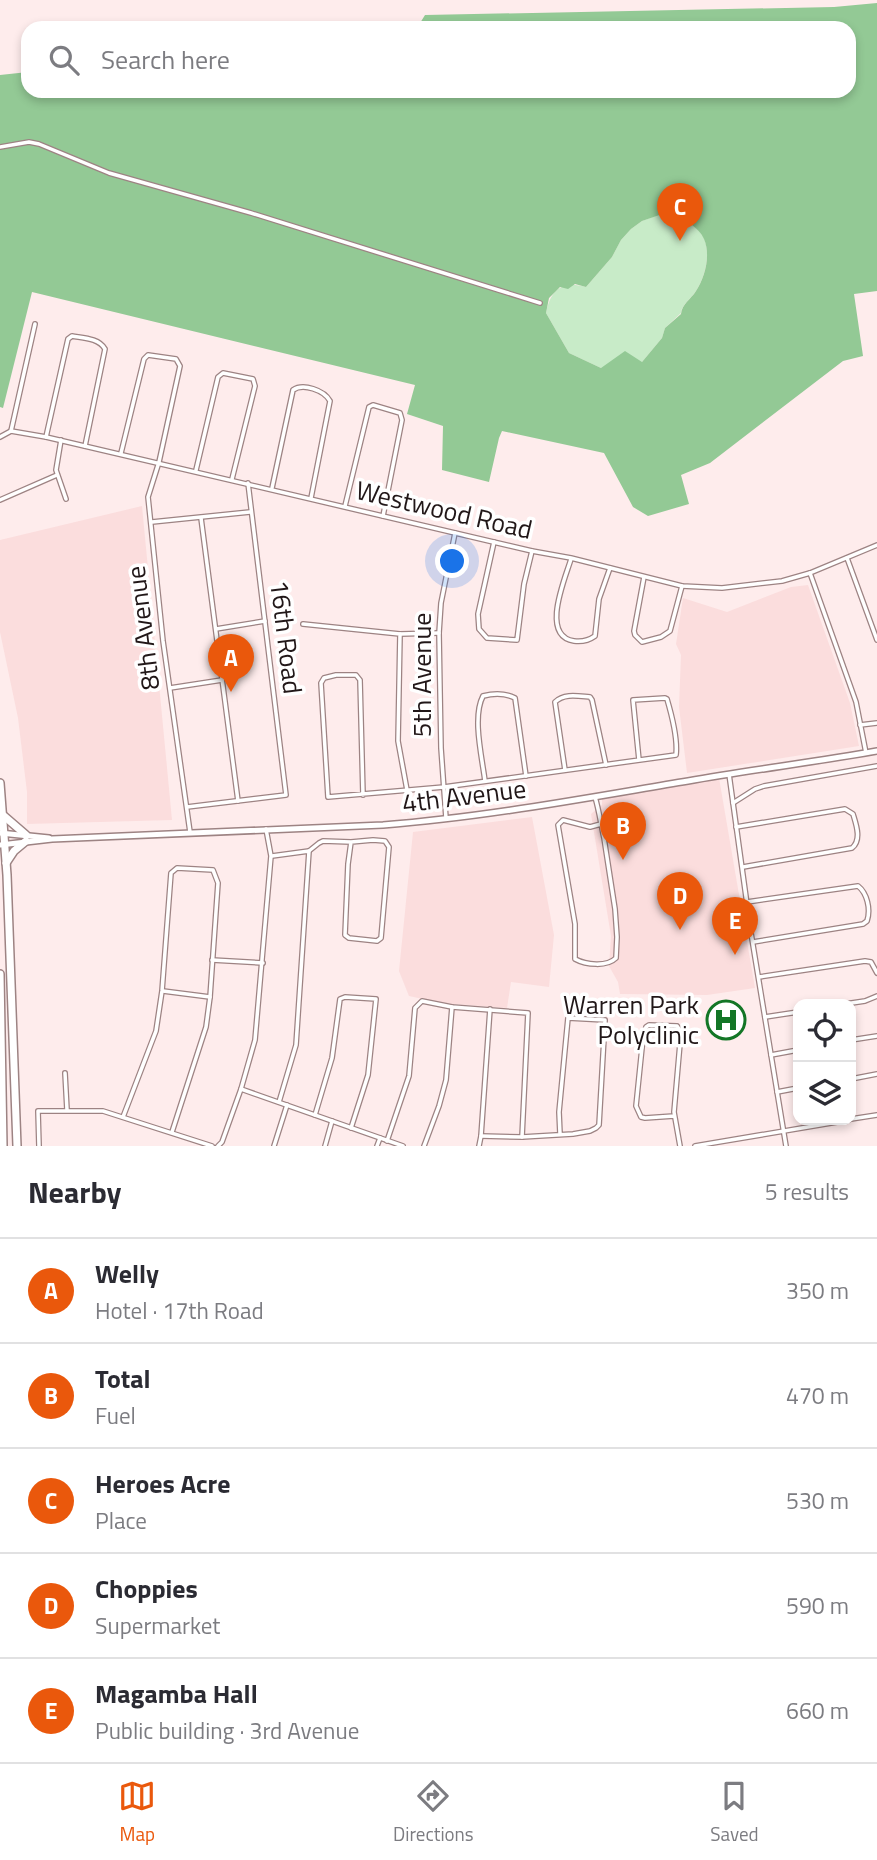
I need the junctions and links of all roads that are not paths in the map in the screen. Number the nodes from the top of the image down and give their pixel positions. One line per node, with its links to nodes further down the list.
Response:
1 (0, 147): 2 (street)
2 (540, 303)
3 (35, 324): 4 (street)
4 (11, 431): 5 (street); 6 (street, Westwood Road)
5 (0, 437)
6 (46, 437): 7 (street, Westwood Road); 8 (street)
7 (61, 440): 8 (street, Westwood Road); 12 (street)
8 (85, 446): 9 (street, Westwood Road)
9 (121, 453): 10 (street, Westwood Road); 10 (street, 8th Avenue)
10 (159, 463): 11 (street, Westwood Road); 23 (street, 8th Avenue)
11 (195, 471): 13 (street, Westwood Road); 13 (street)
12 (57, 475): 17 (street); 18 (street)
13 (232, 479): 14 (street, Westwood Road)
14 (248, 483): 15 (street, Westwood Road); 20 (street, 16th Road)
15 (272, 488): 16 (street, Westwood Road); 16 (street)
16 (311, 498): 19 (street, Westwood Road)
17 (66, 499)
18 (0, 500)
19 (345, 507): 21 (street, Westwood Road); 21 (street)
20 (250, 512): 22 (street); 34 (street, 16th Road)
21 (383, 516): 24 (street, Westwood Road)
22 (201, 518): 23 (street); 36 (street)
23 (151, 522): 41 (street, 8th Avenue)
24 (455, 533): 25 (street, Westwood Road); 37 (street, 5th Avenue)
25 (494, 541): 27 (street, Westwood Road); 27 (street)
26 (877, 545): 29 (street, Westwood Road)
27 (533, 551): 28 (street, Westwood Road)
28 (571, 558): 30 (street, Westwood Road); 30 (street)
29 (847, 558): 31 (street, Westwood Road); 39 (street)
30 (610, 568): 32 (street, Westwood Road)
31 (810, 573): 33 (street, Westwood Road); 43 (street)
32 (644, 578): 33 (street, Westwood Road); 33 (street)
33 (682, 586)
34 (265, 621): 36 (street); 58 (street, 16th Road)
35 (303, 624): 38 (street)
36 (216, 629): 40 (street)
37 (439, 633): 38 (street); 54 (street, 5th Avenue)
38 (400, 634): 55 (street)
39 (877, 640)
40 (222, 680): 41 (street); 58 (street)
41 (170, 688): 60 (street, 8th Avenue)
42 (877, 723): 43 (street)
43 (860, 726): 45 (street)
44 (877, 751): 45 (street, 4th Avenue)
45 (866, 753): 50 (street, 4th Avenue)
46 (639, 760): 46 (street); 47 (street)
47 (607, 765): 49 (street); 49 (street)
48 (877, 766): 59 (street)
49 (565, 771): 51 (street)
50 (729, 774): 57 (street, 4th Avenue); 59 (street)
51 (526, 776): 52 (street); 52 (street)
52 (485, 781): 54 (street)
53 (0, 783): 61 (highway)
54 (444, 787): 55 (street); 62 (street, 5th Avenue)
55 (407, 790): 56 (street)
56 (363, 795): 56 (street)
57 (595, 797): 62 (street, 4th Avenue); 63 (street)
58 (238, 801): 60 (street)
59 (733, 803): 64 (street)
60 (187, 807): 66 (street, 8th Avenue)
61 (4, 816): 67 (highway); 68 (highway)
62 (446, 818): 65 (street, 4th Avenue)
63 (601, 824): 63 (street)
64 (736, 827): 74 (street); 74 (street)
65 (266, 829): 66 (street, 4th Avenue); 72 (street)
66 (190, 832): 68 (street, 4th Avenue)
67 (2, 833): 68 (street, 4th Avenue); 70 (highway)
68 (26, 838): 70 (street); 73 (highway)
69 (351, 842): 69 (street); 71 (street)
70 (3, 845): 73 (highway)
71 (309, 851): 72 (street); 100 (street)
72 (271, 856): 78 (street)
73 (6, 863): 119 (highway)
74 (742, 867): 75 (street)
75 (747, 902): 76 (street); 76 (street)
76 (753, 942): 81 (street)
77 (212, 960): 78 (street); 82 (street); 84 (street)
78 (263, 963): 97 (street)
79 (877, 973): 81 (street)
80 (0, 974): 118 (highway)
81 (759, 977): 89 (street)
82 (162, 991): 84 (street); 106 (street)
83 (877, 996): 85 (street)
84 (210, 997): 111 (street)
85 (856, 1002)
86 (452, 1007): 87 (street); 117 (street); 127 (street)
87 (490, 1009): 114 (street); 115 (street)
88 (793, 1013): 89 (street)
89 (765, 1017): 93 (street)
90 (877, 1036): 91 (street)
91 (856, 1039)
92 (793, 1051): 93 (street)
93 (771, 1055): 99 (street)
94 (65, 1073): 102 (street)
95 (877, 1074): 96 (street)
96 (856, 1078)
97 (241, 1089): 100 (street); 122 (street)
98 (793, 1089): 99 (street)
99 (777, 1091): 112 (street)
100 (279, 1102): 101 (street)
101 (287, 1105): 103 (street); 123 (street)
102 (67, 1110): 106 (street); 120 (street)
103 (315, 1115): 108 (street); 110 (street)
104 (877, 1115): 107 (street)
105 (674, 1116): 105 (street); 129 (street)
106 (123, 1117): 111 (street)
107 (856, 1119)
108 (332, 1121): 110 (street); 124 (street)
109 (822, 1125): 112 (street)
110 (351, 1128): 116 (street)
111 (172, 1132): 121 (street)
112 (783, 1132): 130 (street); 131 (street)
113 (560, 1134): 113 (street); 115 (street)
114 (481, 1136): 115 (street); 128 (street)
115 (522, 1137)
116 (380, 1139): 117 (street); 125 (street)
117 (387, 1141): 126 (street)
118 (3, 1146)
119 (18, 1146)
120 (39, 1146)
121 (212, 1146)
122 (218, 1146)
123 (274, 1146)
124 (325, 1146)
125 (377, 1146)
126 (403, 1146)
127 (424, 1146)
128 (479, 1146)
129 (680, 1146)
130 (695, 1146)
131 (786, 1146)

